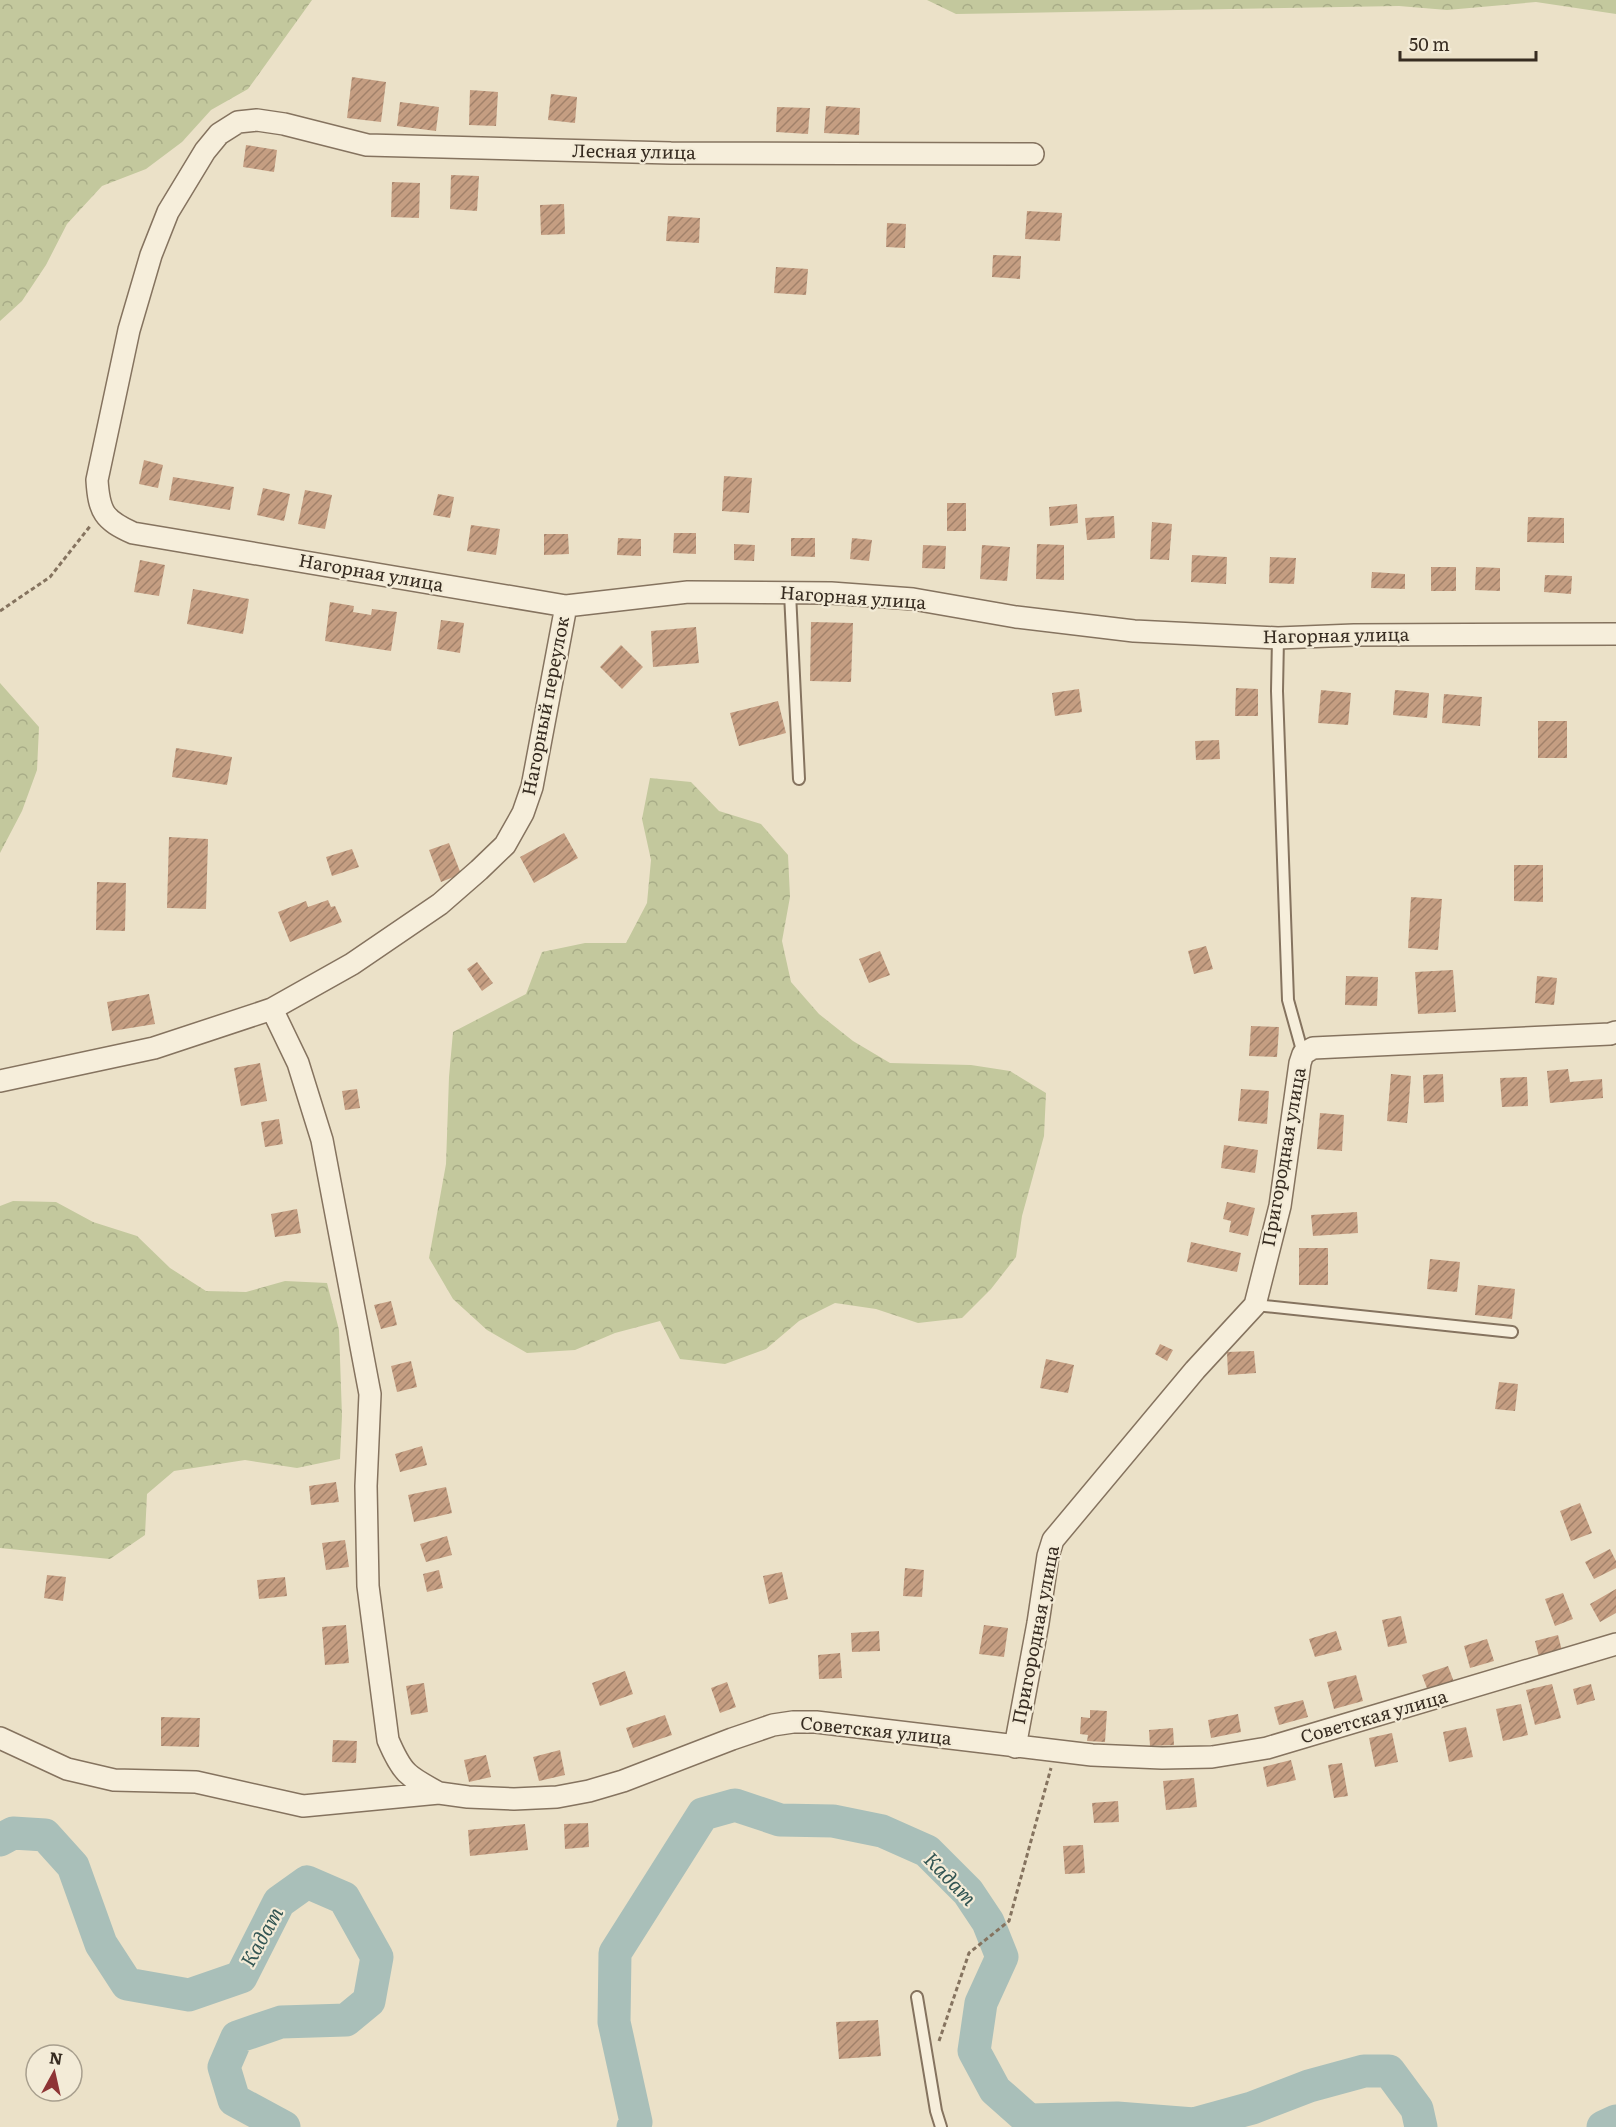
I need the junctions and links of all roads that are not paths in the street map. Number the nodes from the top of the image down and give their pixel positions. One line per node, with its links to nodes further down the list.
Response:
1 (1033, 154): 2 (street, Лесная улица)
2 (102, 512): 4 (street, Нагорная улица)
3 (790, 593): 4 (street, Нагорная улица); 6 (street, Нагорная улица); 7 (lane)
4 (566, 606): 8 (street, Нагорный переулок)
5 (1616, 634): 6 (street, Нагорная улица)
6 (1278, 638): 10 (lane)
7 (800, 779)
8 (272, 1009): 11 (street, Нагорный переулок); 17 (street)
9 (1616, 1032): 10 (street, Пригородная улица)
10 (1303, 1054): 12 (street, Пригородная улица)
11 (0, 1081)
12 (1255, 1305): 13 (lane); 16 (street, Пригородная улица)
13 (1512, 1332)
14 (1616, 1644): 16 (street, Советская улица)
15 (0, 1738): 17 (street, Советская улица)
16 (1015, 1747): 17 (street, Советская улица)
17 (439, 1793)
18 (917, 1997): 19 (lane)
19 (940, 2127)

